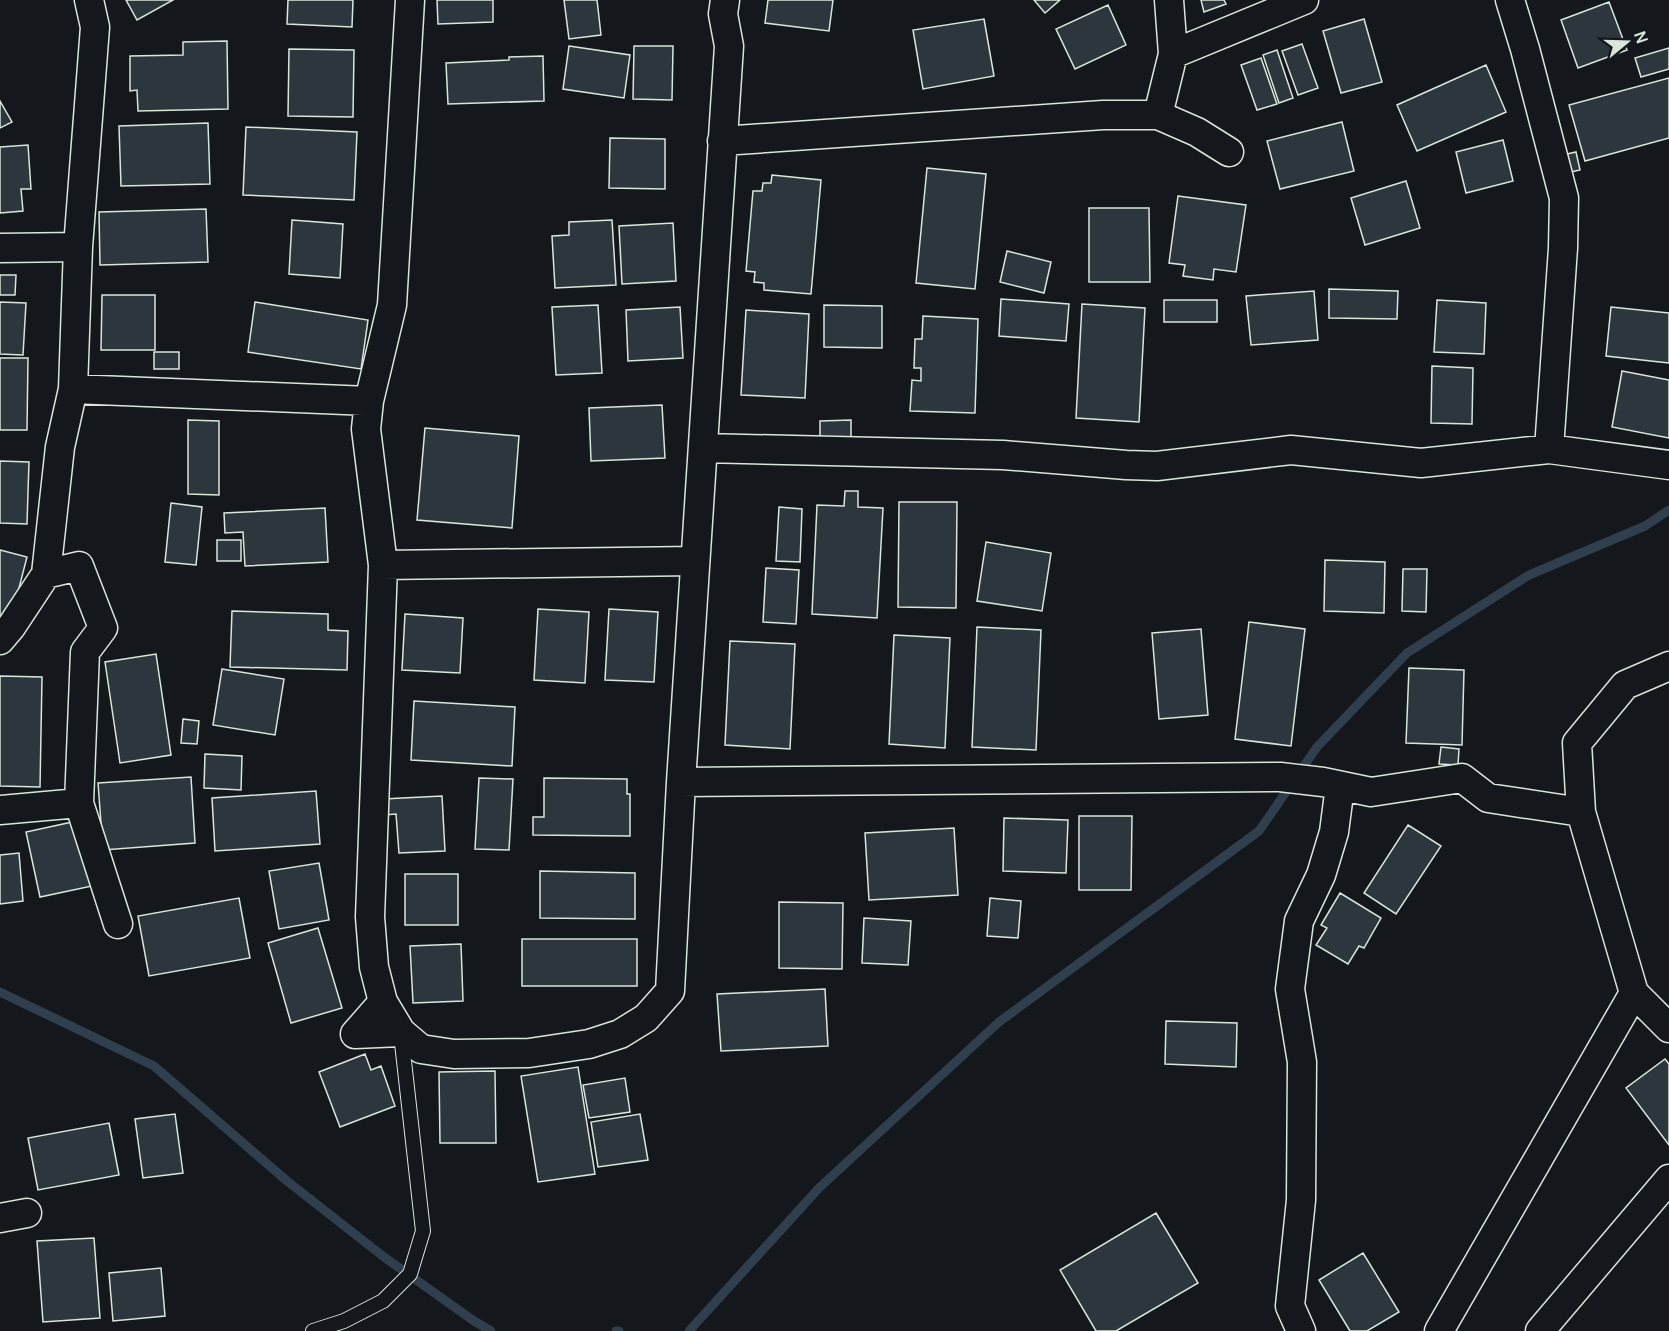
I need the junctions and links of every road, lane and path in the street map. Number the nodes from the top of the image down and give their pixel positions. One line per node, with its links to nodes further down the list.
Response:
1 (89, 0): 11 (street)
2 (410, 0): 14 (street)
3 (725, 0): 9 (street)
4 (1169, 0): 7 (street)
5 (1304, 0): 7 (street)
6 (1510, 0): 16 (street)
7 (1173, 54): 8 (street)
8 (1158, 115): 9 (street); 10 (street)
9 (722, 141): 15 (street)
10 (1229, 152)
11 (78, 247): 12 (street); 13 (street)
12 (0, 248)
13 (73, 389): 14 (street); 20 (street)
14 (369, 401): 19 (street)
15 (703, 448): 16 (street); 18 (street)
16 (1549, 449): 17 (street)
17 (1669, 465)
18 (694, 561): 19 (street); 23 (street)
19 (383, 565): 30 (street)
20 (46, 574): 21 (street); 25 (street)
21 (0, 640)
22 (1669, 666): 27 (street)
23 (681, 782): 24 (street); 32 (street)
24 (1340, 786): 27 (street); 37 (street)
25 (79, 803): 26 (street); 28 (street)
26 (0, 810)
27 (1581, 812): 29 (street)
28 (118, 924)
29 (1634, 993): 31 (street); 38 (street)
30 (383, 1002): 32 (street); 32 (street)
31 (1669, 1028)
32 (401, 1032): 36 (lane)
33 (1669, 1179): 39 (street)
34 (27, 1213): 35 (street)
35 (0, 1218)
36 (313, 1331)
37 (1301, 1331)
38 (1439, 1331)
39 (1540, 1331)

